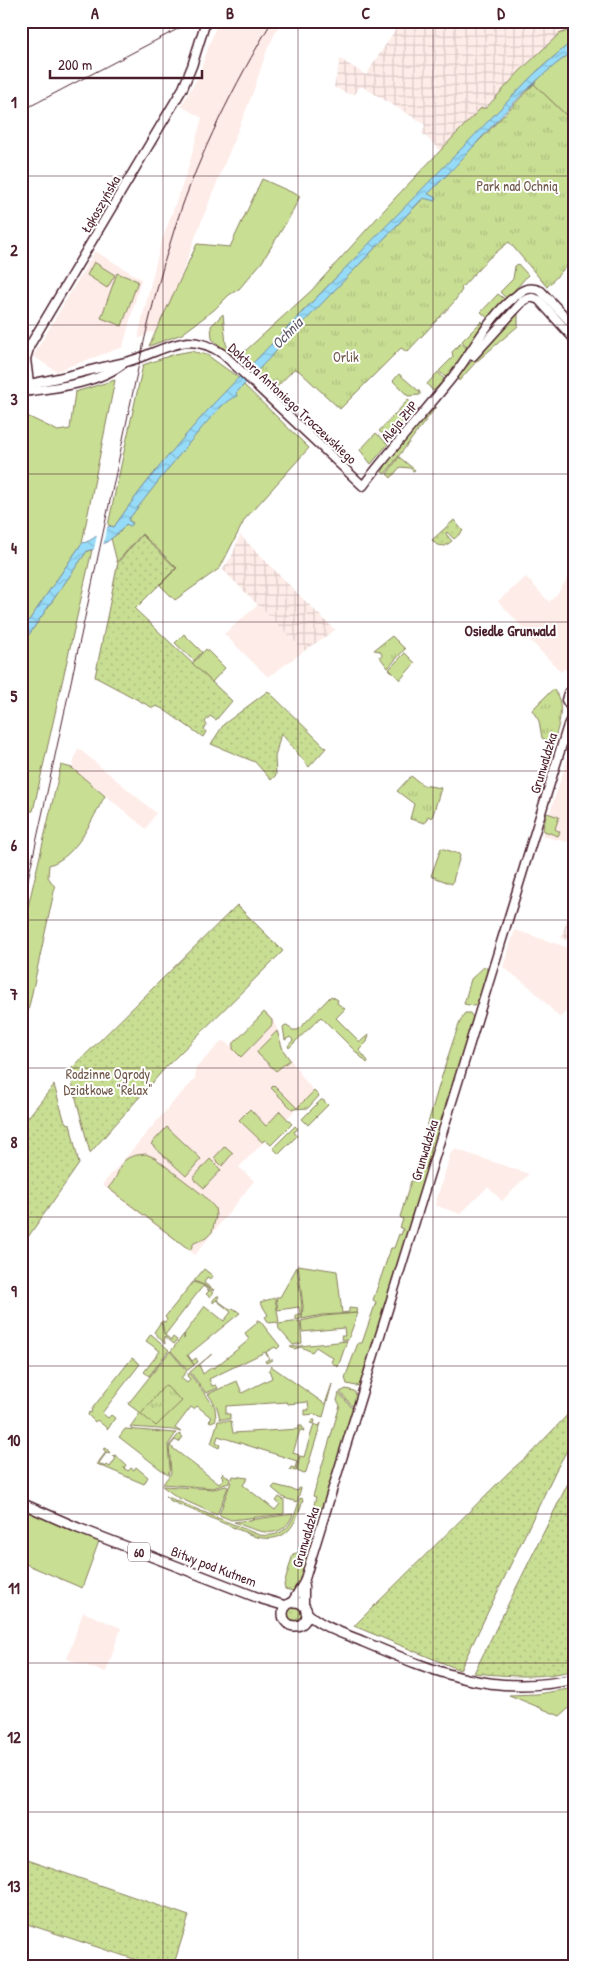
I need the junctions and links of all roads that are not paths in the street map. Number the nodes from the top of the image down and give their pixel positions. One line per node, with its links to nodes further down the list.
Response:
1 (206, 21): 5 (street, Łąkoszyńska)
2 (575, 327): 3 (street, Aleja ZHP)
3 (489, 333): 4 (street, Aleja ZHP); 6 (street, Aleja ZHP)
4 (575, 340)
5 (25, 388): 6 (street, Doktora Antoniego Troczewskiego)
6 (363, 486)
7 (575, 690): 8 (street, Grunwaldzka)
8 (573, 708): 10 (street, Grunwaldzka)
9 (21, 1503): 11 (main road, Bitwy pod Kutnem / 60)
10 (304, 1582): 12 (street, Grunwaldzka); 13 (street, Grunwaldzka)
11 (259, 1598): 12 (main road, Bitwy pod Kutnem / 60); 14 (main road, Bitwy pod Kutnem / 60)
12 (289, 1604): 13 (main road, 60); 14 (main road)
13 (305, 1610): 15 (main road); 16 (main road, 60)
14 (283, 1616): 15 (main road, 60)
15 (302, 1623): 16 (main road, 60)
16 (334, 1630): 17 (main road, 60)
17 (575, 1679)

